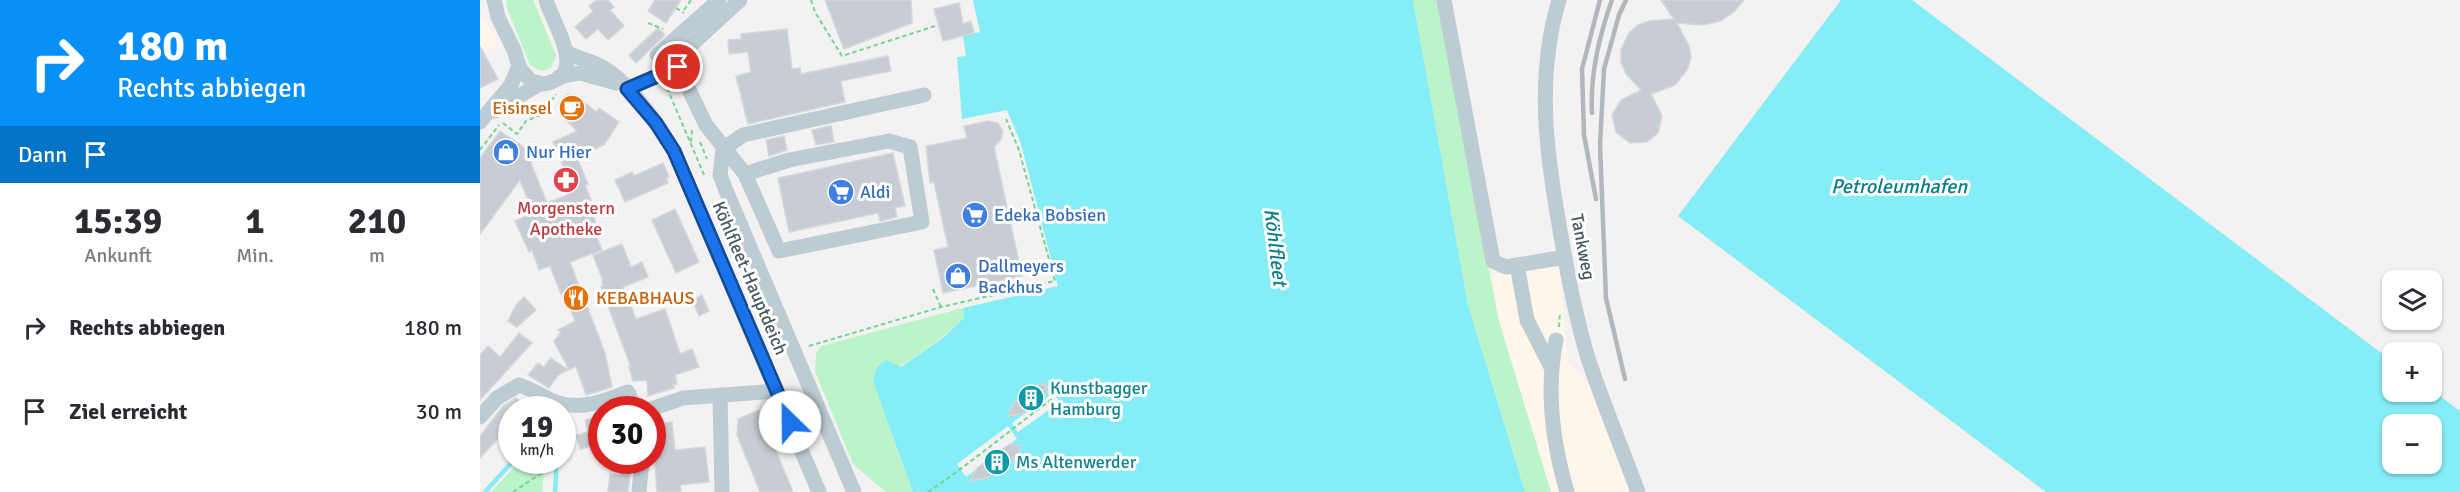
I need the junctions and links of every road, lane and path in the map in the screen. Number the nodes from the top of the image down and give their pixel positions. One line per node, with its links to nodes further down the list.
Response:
1 (691, 0): 9 (path)
2 (719, 0): 14 (street)
3 (740, 0): 16 (street)
4 (811, 0): 11 (path)
5 (1444, 0): 28 (street)
6 (1559, 0): 27 (street, Tankweg)
7 (493, 1): 15 (street)
8 (547, 1): 13 (street)
9 (678, 19)
10 (648, 23): 12 (path)
11 (935, 26)
12 (668, 32)
13 (568, 53): 18 (street); 20 (street, Köhlfleet-Hauptdeich)
14 (657, 55)
15 (519, 66): 19 (street); 22 (street)
16 (678, 67): 17 (street); 24 (street)
17 (660, 73): 20 (street); 25 (path)
18 (560, 77): 19 (street, Köhlfleet-Hauptdeich); 20 (street, Köhlfleet-Hauptdeich)
19 (539, 84): 22 (street, Köhlfleet-Hauptdeich)
20 (627, 89): 34 (street, Köhlfleet-Hauptdeich)
21 (924, 95): 24 (street)
22 (485, 117)
23 (1006, 119): 30 (path)
24 (723, 149): 26 (street); 32 (street)
25 (708, 163)
26 (745, 174): 26 (street)
27 (1564, 257): 28 (street); 51 (street, Tankweg)
28 (1517, 265): 33 (street)
29 (933, 289): 30 (path)
30 (941, 307): 32 (path)
31 (1557, 340): 33 (street)
32 (794, 351): 48 (street)
33 (1551, 368): 50 (street)
34 (776, 391): 35 (street); 47 (street, Köhlfleet-Hauptdeich)
35 (720, 395): 40 (street); 46 (street)
36 (615, 396): 37 (street)
37 (629, 396)
38 (1052, 399): 49 (path)
39 (588, 404): 41 (street)
40 (666, 404)
41 (480, 417)
42 (540, 474): 44 (path)
43 (641, 474): 45 (street)
44 (513, 492)
45 (639, 492)
46 (722, 492)
47 (819, 492)
48 (854, 492)
49 (928, 492)
50 (1567, 492)
51 (1638, 492)

